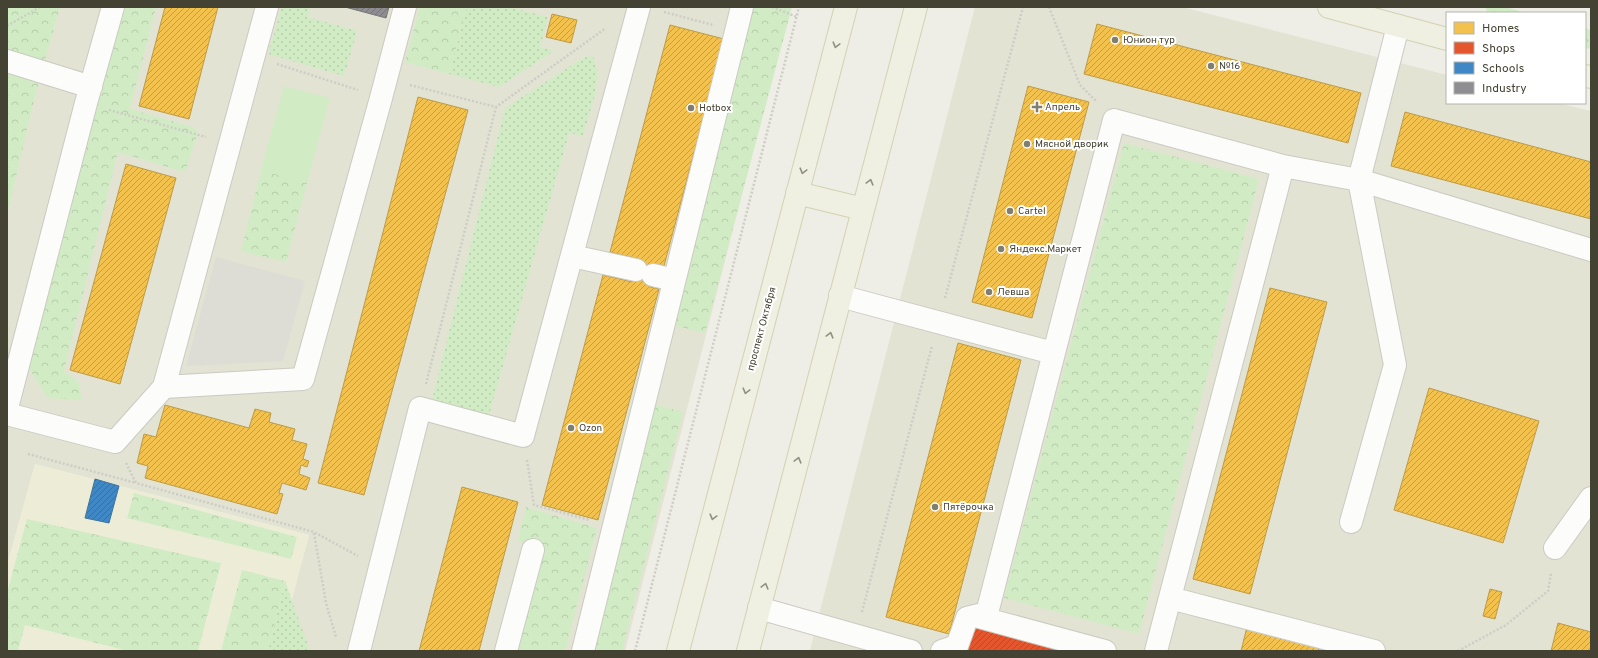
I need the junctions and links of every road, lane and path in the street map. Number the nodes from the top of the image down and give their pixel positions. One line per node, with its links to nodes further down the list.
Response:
1 (40, 7): 16 (path)
2 (113, 7): 23 (street)
3 (267, 7): 20 (street)
4 (405, 7): 22 (street)
5 (639, 7): 32 (street)
6 (742, 7): 18 (street)
7 (772, 7): 14 (path)
8 (799, 7): 14 (path)
9 (846, 7): 29 (main road, проспект Октября, one-way to 29)
10 (916, 7): 30 (main road, one-way to 10)
11 (1049, 7): 25 (path)
12 (1329, 7): 17 (main road)
13 (661, 11): 18 (path)
14 (797, 17): 58 (path)
15 (612, 24): 24 (path)
16 (7, 26)
17 (1398, 26): 19 (main road); 28 (street)
18 (736, 30): 33 (street)
19 (1446, 39)
20 (253, 57): 22 (path); 26 (street)
21 (7, 61): 23 (street)
22 (383, 88): 24 (path); 36 (street)
23 (88, 95): 26 (path); 37 (street)
24 (496, 107): 38 (path)
25 (1114, 120): 27 (street); 35 (street)
26 (230, 144): 36 (street)
27 (1283, 166): 28 (street); 51 (street)
28 (1359, 180): 31 (street); 45 (street)
29 (797, 193): 30 (main road); 59 (main road, проспект Октября, one-way to 59)
30 (863, 209): 34 (main road)
31 (1591, 250)
32 (572, 256): 33 (street); 40 (street)
33 (674, 280): 46 (street)
34 (840, 296): 35 (street); 52 (main road, one-way to 34)
35 (1054, 353): 53 (street)
36 (164, 387): 41 (street)
37 (7, 408)
38 (420, 408): 40 (street); 50 (street)
39 (7, 414): 41 (street)
40 (523, 436): 46 (path)
41 (115, 442): 43 (path)
42 (28, 454): 43 (path)
43 (136, 483): 47 (path)
44 (1591, 498): 48 (street)
45 (1351, 522)
46 (614, 527): 57 (street)
47 (314, 532): 50 (path); 54 (path)
48 (1555, 548): 66 (path)
49 (533, 550): 56 (street)
50 (380, 567): 55 (street)
51 (1170, 598): 64 (street); 65 (street)
52 (759, 608): 60 (main road); 61 (street)
53 (975, 616): 62 (street); 63 (street)
54 (338, 644)
55 (359, 651)
56 (506, 651)
57 (583, 651)
58 (635, 651)
59 (678, 651)
60 (748, 651)
61 (911, 651)
62 (942, 651)
63 (1104, 651)
64 (1156, 651)
65 (1374, 651)
66 (1458, 651)

